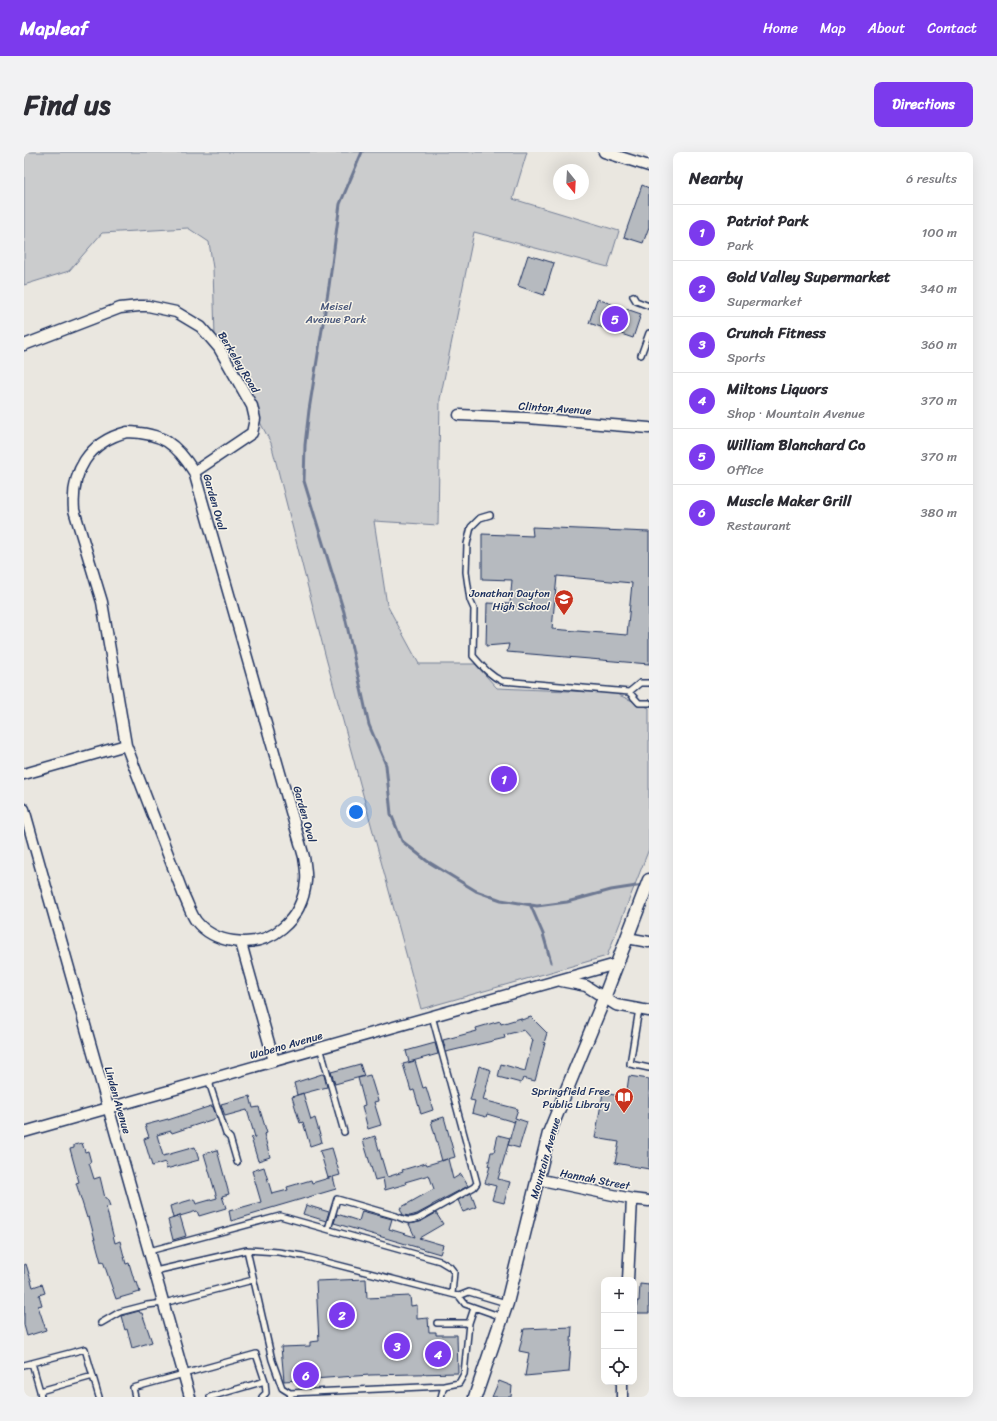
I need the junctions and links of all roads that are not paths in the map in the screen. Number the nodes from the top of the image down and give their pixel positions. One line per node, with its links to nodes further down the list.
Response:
1 (604, 152): 2 (street)
2 (649, 166)
3 (633, 296): 4 (lane)
4 (649, 306)
5 (649, 332): 7 (lane)
6 (24, 345): 10 (street, Berkeley Road)
7 (642, 355)
8 (459, 415): 9 (street, Clinton Avenue)
9 (649, 428)
10 (194, 472): 15 (street, Garden Oval); 20 (street, Garden Oval)
11 (490, 515): 13 (lane)
12 (649, 684): 13 (lane)
13 (628, 692): 14 (lane)
14 (649, 703)
15 (126, 745): 16 (street); 20 (street, Garden Oval)
16 (24, 774)
17 (24, 809): 31 (street, Linden Avenue)
18 (649, 880): 19 (street, Mountain Avenue)
19 (627, 938): 21 (street); 22 (street, Mountain Avenue)
20 (241, 942): 28 (street)
21 (649, 942)
22 (616, 964): 23 (street, Wabeno Avenue); 24 (street, Mountain Avenue)
23 (555, 980): 24 (street, Wabeno Avenue); 26 (street, Wabeno Avenue)
24 (603, 998): 25 (street, Wabeno Avenue); 35 (street, Mountain Avenue)
25 (644, 1010): 29 (lane)
26 (432, 1016): 27 (street, Wabeno Avenue); 38 (lane)
27 (320, 1047): 28 (street, Wabeno Avenue); 33 (lane)
28 (274, 1061): 30 (street, Wabeno Avenue)
29 (649, 1068)
30 (208, 1079): 31 (street, Wabeno Avenue); 34 (lane)
31 (108, 1108): 32 (street, Wabeno Avenue); 40 (street, Linden Avenue)
32 (24, 1132)
33 (344, 1132)
34 (237, 1162)
35 (537, 1179): 36 (street, Hannah Street); 47 (street, Mountain Avenue)
36 (632, 1198): 37 (street, Hannah Street); 42 (street)
37 (649, 1201)
38 (328, 1229): 40 (lane); 44 (lane)
39 (247, 1250): 41 (lane); 43 (lane); 44 (lane)
40 (149, 1251): 41 (street, Linden Avenue)
41 (155, 1271): 46 (street, Linden Avenue)
42 (628, 1277)
43 (254, 1280): 46 (lane); 61 (lane)
44 (452, 1294): 45 (lane)
45 (460, 1296): 47 (lane); 48 (lane)
46 (164, 1303): 51 (lane); 55 (street, Linden Avenue)
47 (507, 1303): 49 (street, Mountain Avenue)
48 (474, 1308): 49 (lane); 50 (lane)
49 (503, 1317): 69 (street, Mountain Avenue)
50 (469, 1322): 52 (lane); 59 (lane)
51 (101, 1323)
52 (437, 1323)
53 (32, 1363): 54 (lane); 56 (lane); 60 (lane)
54 (24, 1365)
55 (184, 1373): 57 (lane); 64 (lane); 65 (street, Linden Avenue)
56 (93, 1376): 60 (lane); 63 (lane)
57 (265, 1381): 66 (lane); 67 (lane)
58 (622, 1385): 70 (street)
59 (444, 1386): 61 (lane); 68 (lane)
60 (40, 1391): 62 (lane)
61 (291, 1395)
62 (41, 1397)
63 (99, 1397)
64 (135, 1397)
65 (190, 1397)
66 (210, 1397)
67 (262, 1397)
68 (441, 1397)
69 (475, 1397)
70 (622, 1397)

